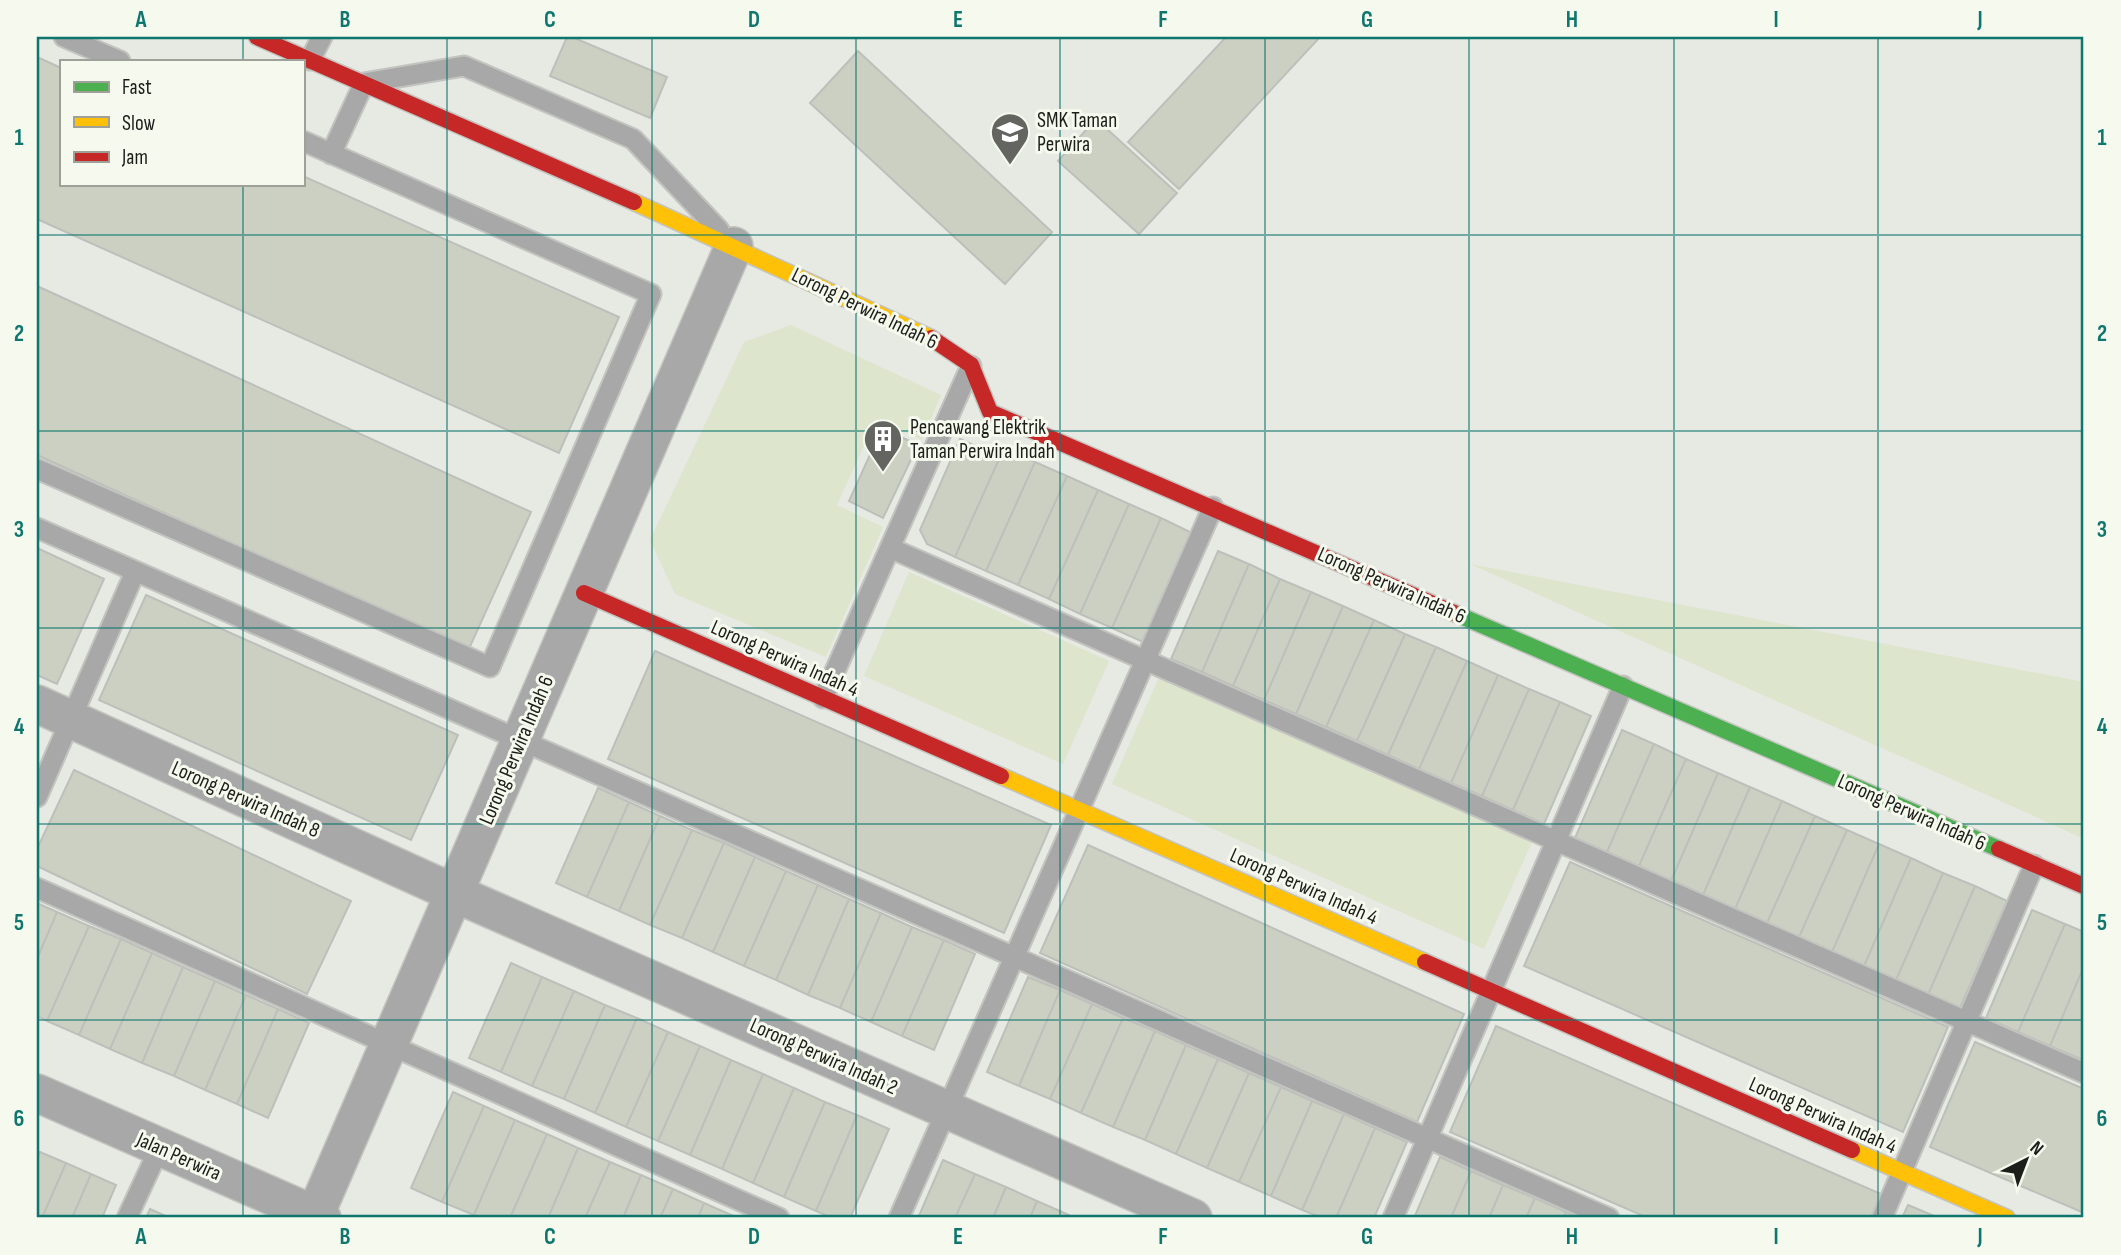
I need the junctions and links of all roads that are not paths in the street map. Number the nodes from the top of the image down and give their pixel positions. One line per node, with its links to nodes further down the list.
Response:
1 (64, 37): 4 (lane)
2 (257, 37): 5 (street, Lorong Perwira Indah 6)
3 (322, 37): 5 (lane)
4 (118, 60)
5 (310, 60): 6 (street, Lorong Perwira Indah 6)
6 (364, 83): 8 (lane); 9 (street, Lorong Perwira Indah 6); 9 (lane)
7 (304, 141): 8 (lane)
8 (331, 154): 11 (lane)
9 (734, 246): 10 (street, Lorong Perwira Indah 6); 16 (street, Lorong Perwira Indah 6)
10 (971, 365): 12 (street, Lorong Perwira Indah 6); 14 (lane)
11 (37, 469)
12 (1213, 507): 17 (lane); 18 (street, Lorong Perwira Indah 6)
13 (37, 528): 15 (lane)
14 (890, 548): 17 (lane); 19 (lane)
15 (135, 572): 21 (lane); 22 (lane)
16 (584, 593): 19 (street, Lorong Perwira Indah 4); 22 (street, Lorong Perwira Indah 6)
17 (1145, 660): 24 (lane); 25 (lane)
18 (1623, 686): 25 (lane); 26 (street, Lorong Perwira Indah 6)
19 (823, 698): 24 (street, Lorong Perwira Indah 4)
20 (37, 705): 21 (street, Lorong Perwira Indah 8)
21 (70, 719): 23 (lane); 29 (street, Lorong Perwira Indah 8)
22 (520, 741): 29 (street, Lorong Perwira Indah 6); 30 (lane)
23 (37, 797)
24 (1079, 811): 30 (lane); 31 (street, Lorong Perwira Indah 4)
25 (1556, 840): 31 (lane); 32 (lane)
26 (2034, 865): 27 (street, Lorong Perwira Indah 6); 32 (lane)
27 (2084, 886)
28 (37, 888): 33 (lane)
29 (454, 893): 33 (street, Lorong Perwira Indah 6); 36 (street, Lorong Perwira Indah 2)
30 (1014, 957): 36 (lane); 37 (lane)
31 (1491, 992): 37 (lane); 39 (street, Lorong Perwira Indah 4)
32 (1967, 1021): 34 (lane); 39 (lane)
33 (388, 1046): 40 (street, Lorong Perwira Indah 6); 42 (lane)
34 (2084, 1073)
35 (37, 1093): 38 (street, Jalan Perwira)
36 (947, 1110): 43 (lane); 44 (street, Lorong Perwira Indah 2)
37 (1427, 1138): 45 (lane); 46 (lane)
38 (160, 1147): 40 (street, Jalan Perwira); 41 (lane)
39 (1902, 1172): 47 (lane); 48 (street, Lorong Perwira Indah 4)
40 (318, 1217)
41 (127, 1218)
42 (779, 1218)
43 (899, 1218)
44 (1194, 1218)
45 (1392, 1218)
46 (1609, 1218)
47 (1882, 1218)
48 (2007, 1218)

